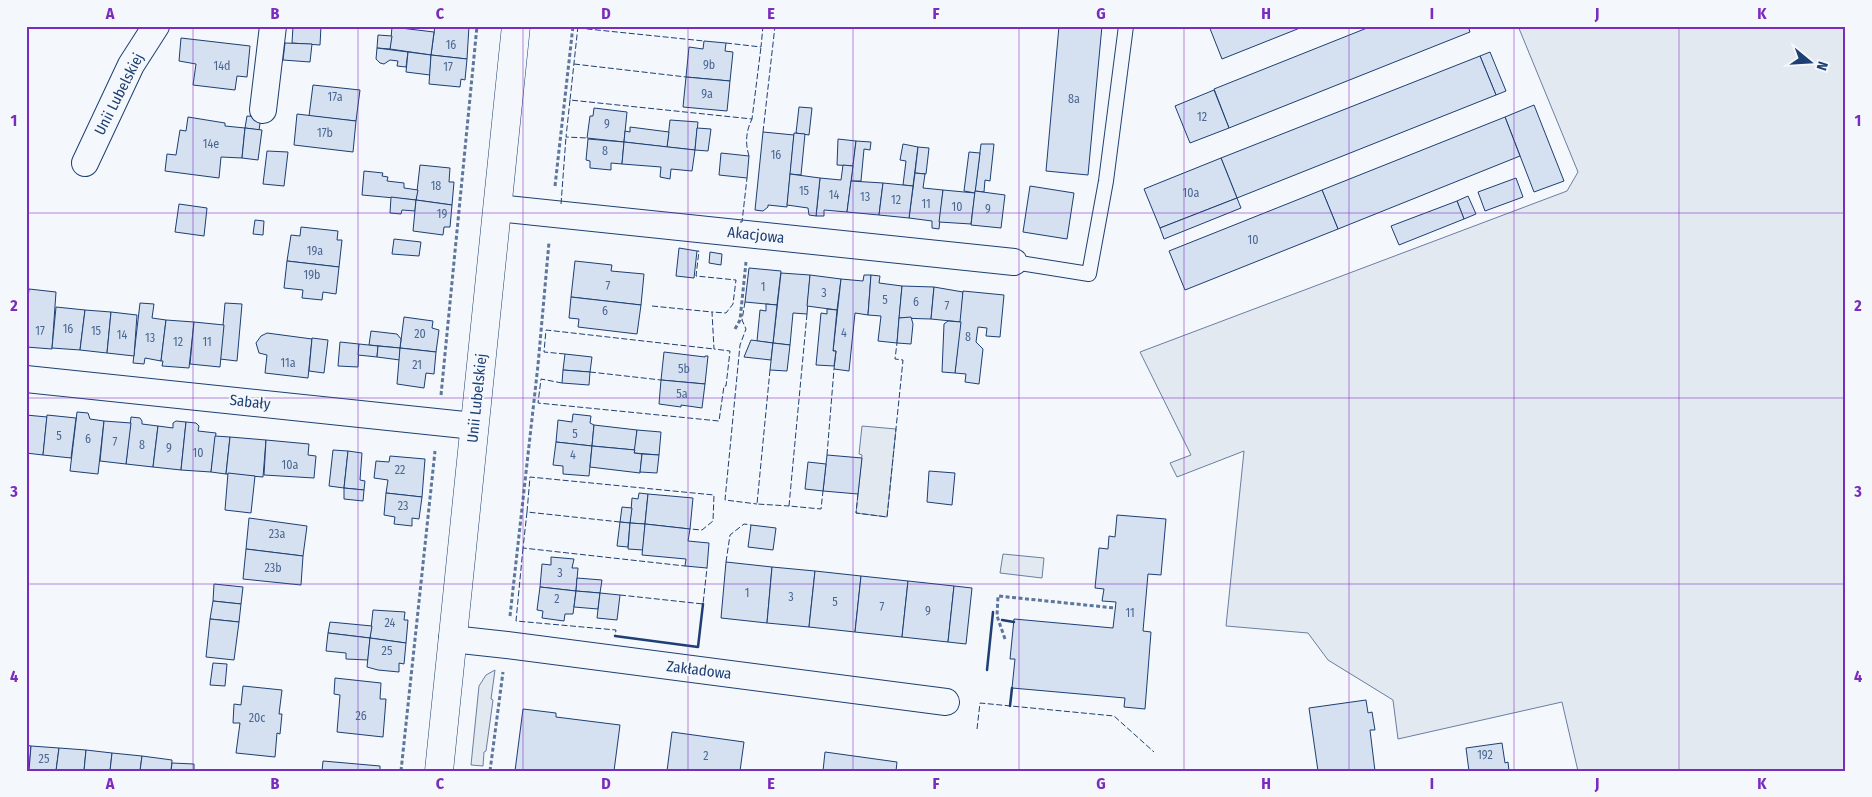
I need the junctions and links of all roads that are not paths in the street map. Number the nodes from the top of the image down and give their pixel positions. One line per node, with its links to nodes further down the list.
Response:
1 (156, 26): 6 (street, Unii Lubelskiej)
2 (273, 26): 5 (street)
3 (516, 26): 7 (street, Unii Lubelskiej)
4 (1126, 26): 8 (lane)
5 (263, 110)
6 (85, 163)
7 (497, 208): 8 (street, Akacjowa); 10 (street, Unii Lubelskiej)
8 (1014, 262)
9 (26, 378): 10 (street, Sabały)
10 (474, 426): 11 (street, Unii Lubelskiej)
11 (452, 639): 12 (street, Zakładowa); 13 (street, Unii Lubelskiej)
12 (946, 702)
13 (438, 771)

